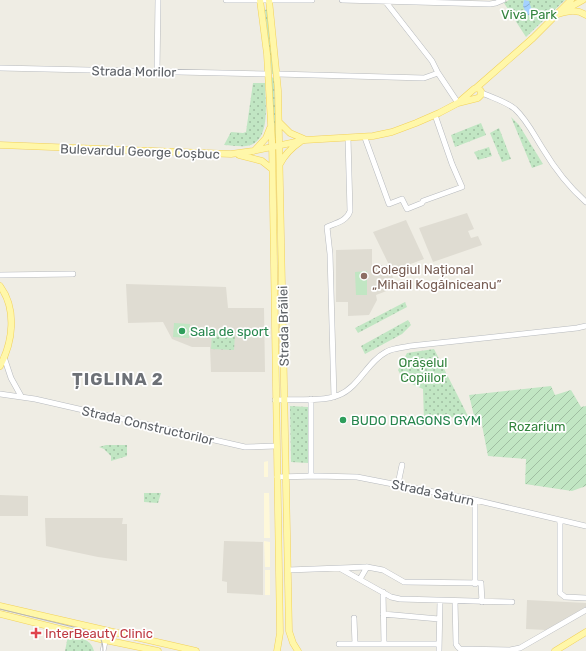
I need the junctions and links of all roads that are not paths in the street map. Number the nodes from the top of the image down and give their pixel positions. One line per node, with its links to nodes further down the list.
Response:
1 (158, 0): 18 (street)
2 (226, 0): 3 (street)
3 (260, 0): 4 (street); 20 (main road, Strada Brăilei)
4 (269, 0): 5 (street); 21 (main road, Strada Brăilei)
5 (312, 0)
6 (342, 0): 11 (street)
7 (503, 0): 13 (street)
8 (568, 0): 15 (main road)
9 (571, 0): 15 (main road)
10 (583, 0): 15 (main road)
11 (382, 1): 12 (street); 14 (street)
12 (397, 1): 13 (street); 14 (street)
13 (450, 1)
14 (392, 10): 19 (street)
15 (557, 14): 16 (main road); 22 (main road)
16 (586, 15)
17 (0, 68): 18 (street, Strada Morilor)
18 (157, 72): 20 (street, Strada Morilor)
19 (438, 73): 21 (street); 23 (street)
20 (268, 74): 26 (main road, Strada Brăilei)
21 (277, 74): 25 (main road, Strada Brăilei)
22 (477, 93): 23 (main road, Bulevardul George Coșbuc); 37 (street)
23 (459, 102): 24 (main road, Bulevardul George Coșbuc)
24 (435, 115): 28 (main road, Bulevardul George Coșbuc); 28 (street)
25 (279, 122): 29 (main road); 31 (main road, Strada Brăilei)
26 (271, 123): 32 (main road, Strada Brăilei); 33 (main road)
27 (348, 138): 28 (main road, Bulevardul George Coșbuc); 29 (main road, Bulevardul George Coșbuc); 46 (street)
28 (365, 138)
29 (305, 140): 31 (main road, Bulevardul George Coșbuc); 35 (main road)
30 (0, 145): 34 (main road, Bulevardul George Coșbuc)
31 (279, 145): 32 (main road, Bulevardul George Coșbuc); 35 (main road, Strada Brăilei)
32 (272, 147): 33 (main road, Bulevardul George Coșbuc); 36 (main road, Strada Brăilei)
33 (253, 152): 34 (main road, Bulevardul George Coșbuc)
34 (232, 154): 36 (main road)
35 (280, 164): 47 (main road, Strada Brăilei)
36 (272, 169): 49 (main road, Strada Brăilei)
37 (586, 202)
38 (73, 274): 39 (street)
39 (0, 275)
40 (0, 286): 42 (main road)
41 (586, 326): 46 (street)
42 (4, 357): 43 (main road); 45 (street)
43 (0, 366)
44 (0, 394): 45 (street, Strada Constructorilor)
45 (21, 396): 50 (street, Strada Constructorilor)
46 (334, 397): 48 (street)
47 (284, 399): 48 (street); 49 (street); 54 (main road, Strada Brăilei)
48 (311, 399): 52 (street)
49 (275, 400): 50 (main road, Strada Brăilei)
50 (276, 446): 53 (main road, Strada Brăilei)
51 (402, 466): 55 (street)
52 (311, 476): 54 (street, Strada Saturn); 55 (street, Strada Saturn)
53 (277, 477): 54 (street, Strada Saturn); 87 (main road, Strada Brăilei)
54 (286, 477): 61 (main road, Strada Brăilei)
55 (398, 484): 56 (street, Strada Saturn)
56 (475, 500): 57 (street, Strada Saturn); 63 (street)
57 (560, 520): 58 (street, Strada Saturn); 65 (street)
58 (586, 526)
59 (367, 567): 60 (street); 62 (street); 63 (street)
60 (340, 568): 61 (street); 62 (street)
61 (288, 570): 88 (main road, Strada Brăilei)
62 (360, 580): 64 (street)
63 (475, 584): 68 (street)
64 (383, 592): 66 (street); 73 (street)
65 (586, 598)
66 (440, 601): 67 (street); 75 (street)
67 (455, 601): 68 (street); 71 (street)
68 (482, 602): 69 (street)
69 (512, 602)
70 (0, 606): 77 (main road)
71 (586, 610)
72 (0, 614): 78 (main road)
73 (383, 614): 75 (street); 81 (street)
74 (354, 618): 80 (street)
75 (439, 619): 83 (street)
76 (586, 632): 91 (main road)
77 (115, 633): 78 (street); 86 (main road)
78 (105, 640): 84 (street); 85 (main road)
79 (339, 644): 80 (street)
80 (355, 644): 81 (street)
81 (384, 644): 82 (street)
82 (411, 644): 83 (street); 89 (street)
83 (439, 644): 90 (street)
84 (103, 651)
85 (158, 651)
86 (196, 651)
87 (277, 651)
88 (298, 651)
89 (411, 651)
90 (439, 651)
91 (555, 651)

